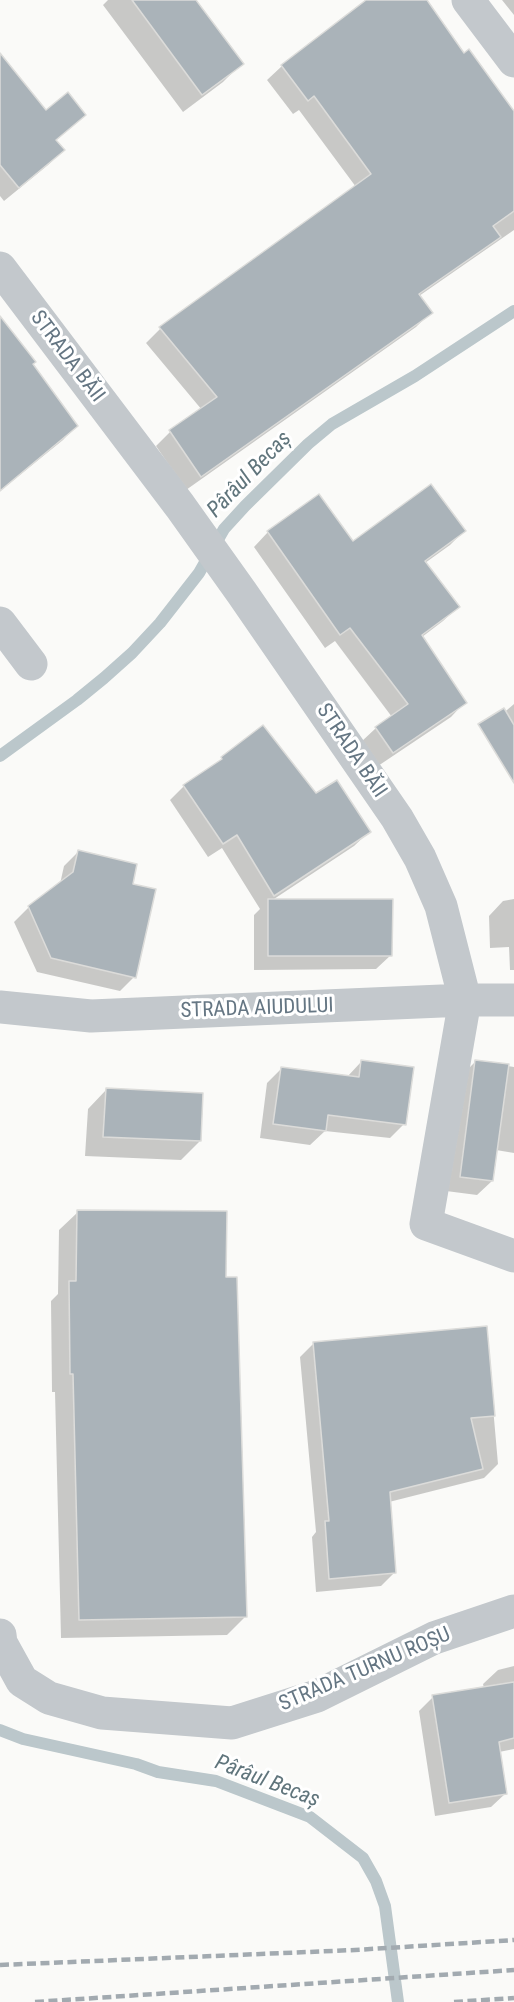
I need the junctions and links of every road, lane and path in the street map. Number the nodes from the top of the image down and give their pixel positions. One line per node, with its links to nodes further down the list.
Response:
1 (468, 0): 2 (street)
2 (514, 61)
3 (0, 268): 6 (street, STRADA BĂII)
4 (0, 623): 5 (street)
5 (31, 664)
6 (465, 1000): 7 (street, STRADA AIUDULUI); 8 (street, STRADA AIUDULUI); 9 (street, STRADA BĂII)
7 (514, 1000)
8 (0, 1007)
9 (514, 1256)
10 (514, 1611): 11 (street, STRADA TURNU ROȘU)
11 (0, 1635)

